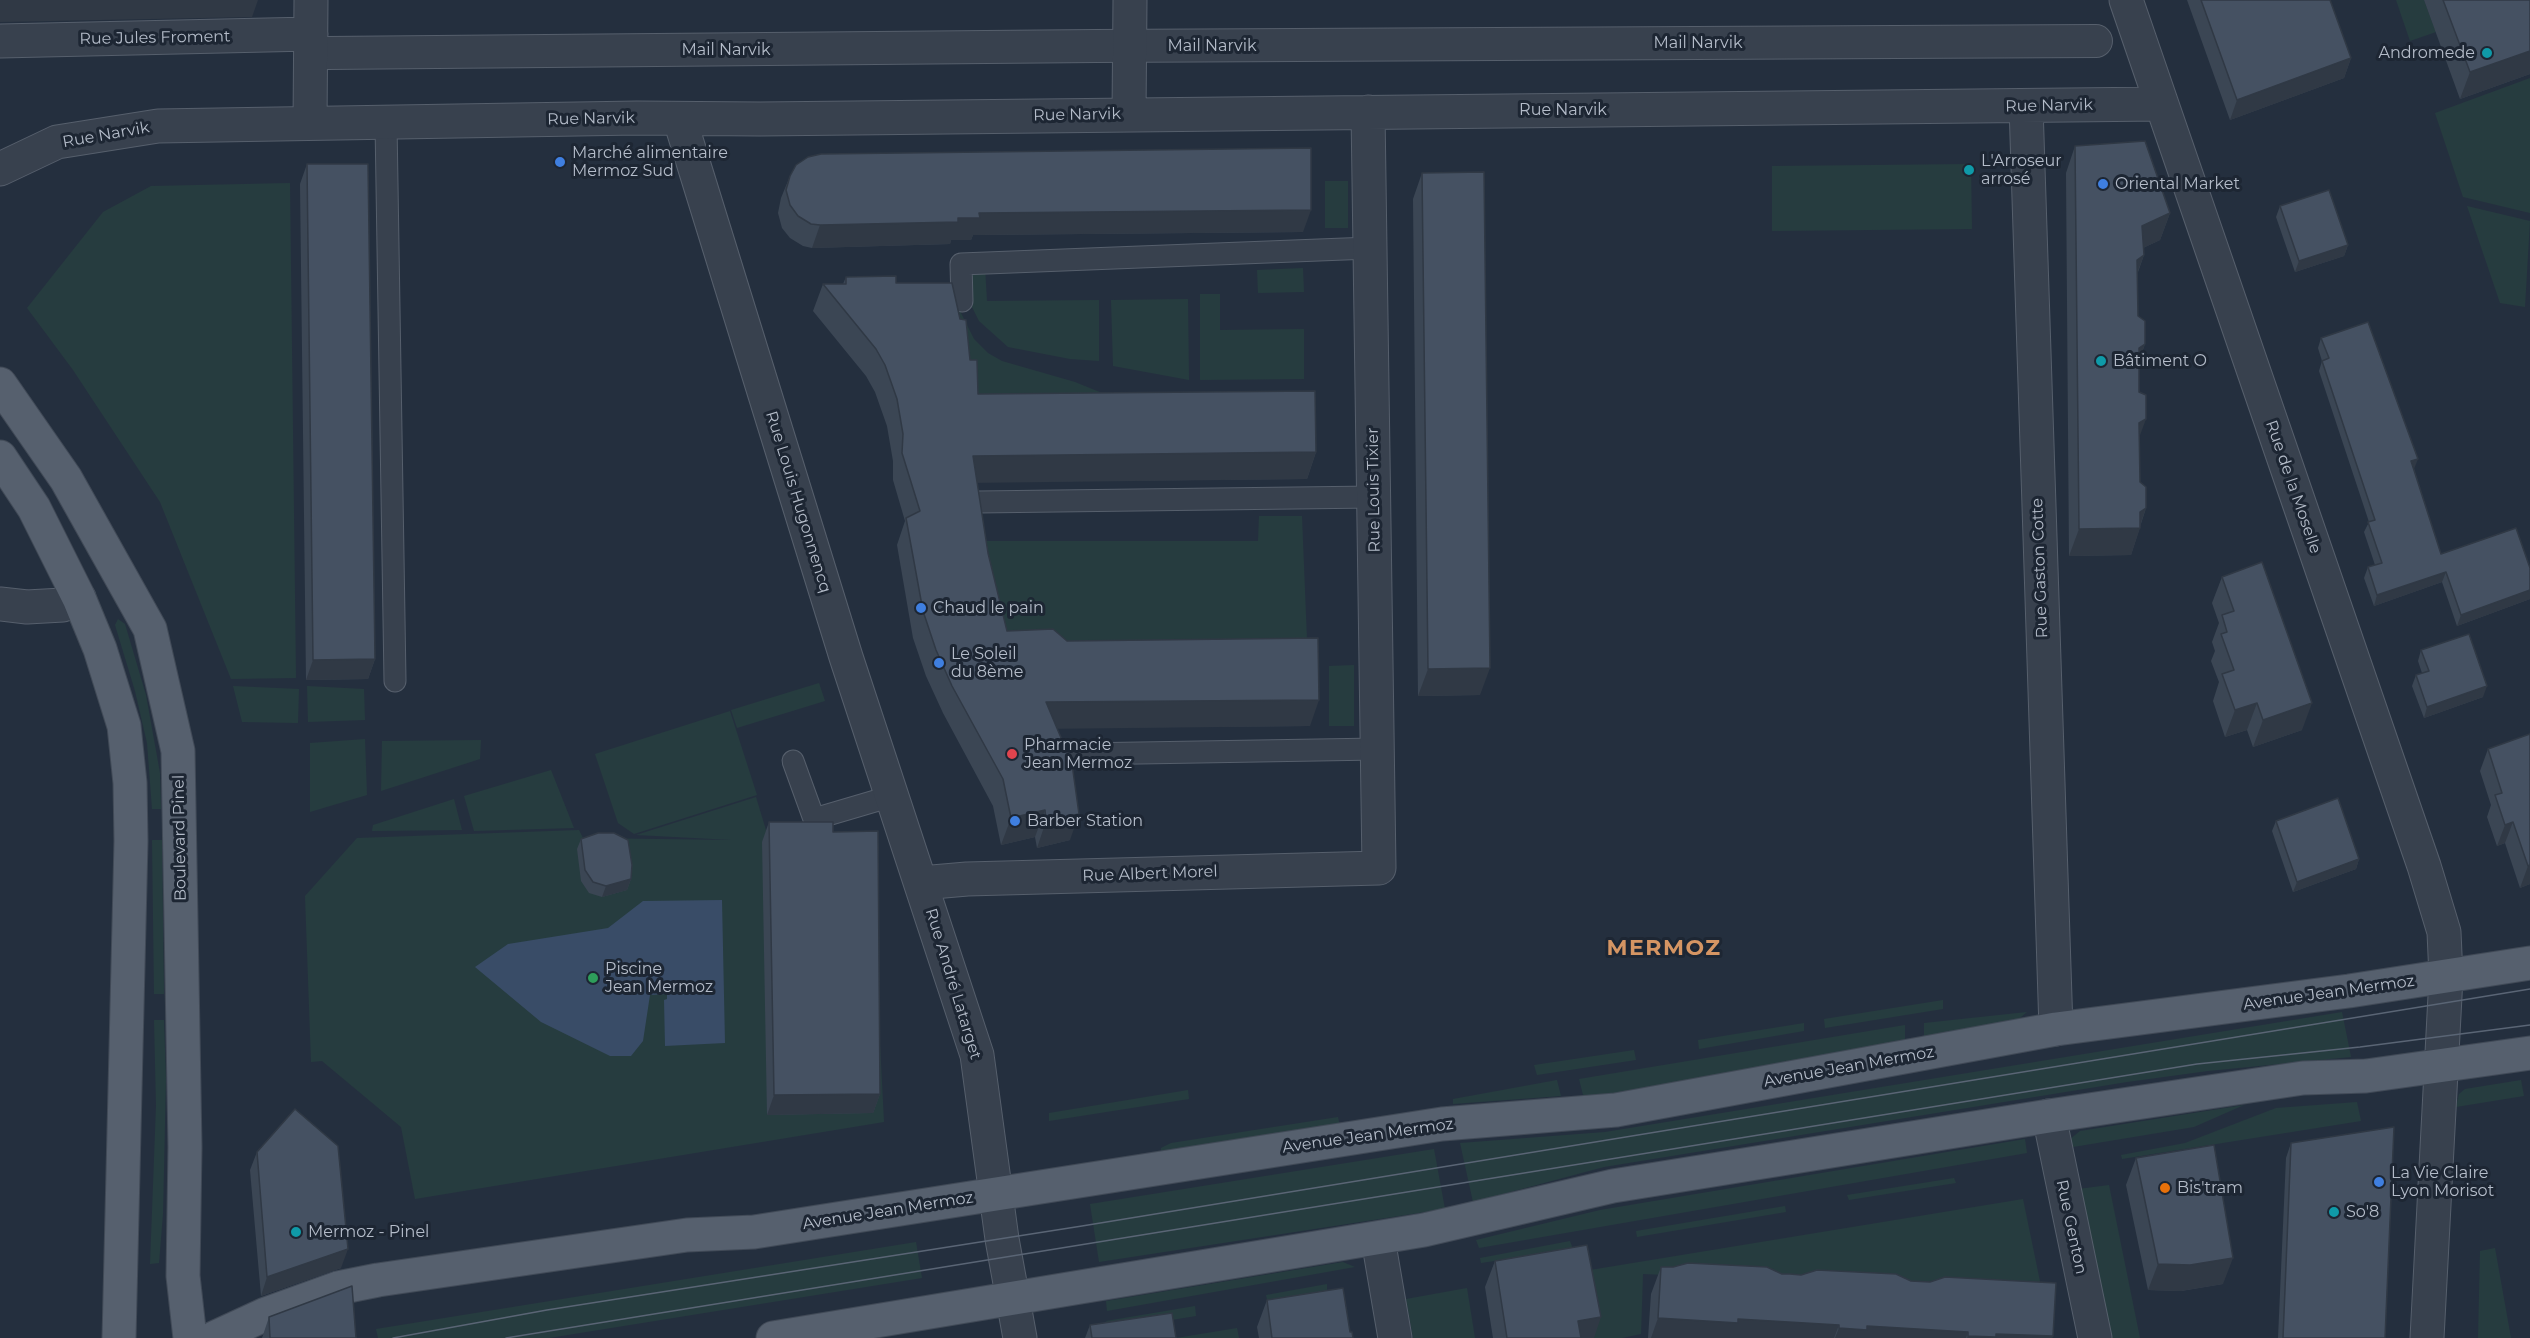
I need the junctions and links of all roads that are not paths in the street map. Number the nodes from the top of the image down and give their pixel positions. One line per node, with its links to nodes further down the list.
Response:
1 (311, 0): 6 (street)
2 (1130, 0): 7 (street)
3 (2126, 0): 8 (street, Rue de la Moselle)
4 (0, 41): 6 (street, Rue Jules Froment)
5 (2096, 41): 7 (street, Mail Narvik)
6 (319, 44): 7 (street, Mail Narvik); 13 (street)
7 (1128, 47): 11 (street)
8 (2161, 104): 9 (street, Rue Narvik); 32 (street, Rue de la Moselle)
9 (2026, 106): 10 (street, Rue Narvik); 33 (street, Rue Gaston Cotte)
10 (1368, 112): 11 (street, Rue Narvik); 16 (street, Rue Louis Tixier)
11 (1130, 114): 12 (street, Rue Narvik)
12 (680, 120): 14 (street, Rue Narvik); 28 (street, Rue Louis Hugonnencq)
13 (310, 123): 14 (street, Rue Narvik); 15 (street, Rue Narvik)
14 (386, 123): 24 (lane)
15 (0, 169)
16 (1370, 248): 17 (lane); 20 (street, Rue Louis Tixier)
17 (962, 301)
18 (0, 384): 41 (main road, Boulevard Pinel)
19 (0, 457): 22 (main road)
20 (1374, 496): 21 (lane); 25 (street, Rue Louis Tixier)
21 (978, 502)
22 (80, 598): 23 (street); 40 (main road)
23 (0, 604)
24 (395, 681)
25 (1377, 749): 26 (lane); 29 (street, Rue Louis Tixier)
26 (1080, 754)
27 (793, 761): 28 (lane)
28 (892, 795): 30 (street, Rue Louis Hugonnencq)
29 (1379, 868): 30 (street, Rue Albert Morel)
30 (921, 883): 37 (street, Rue André Latarget)
31 (2530, 963): 32 (main road, Avenue Jean Mermoz)
32 (2446, 977): 33 (main road, Avenue Jean Mermoz); 35 (street, Rue de la Moselle)
33 (2056, 1029): 37 (main road, Avenue Jean Mermoz)
34 (2530, 1053): 35 (main road)
35 (2440, 1066): 36 (main road); 47 (street, Rue de la Moselle)
36 (2049, 1116): 38 (main road); 46 (street, Rue Genton)
37 (997, 1193): 39 (street, Rue André Latarget); 42 (main road, Avenue Jean Mermoz)
38 (1378, 1239): 39 (main road); 45 (street)
39 (1012, 1298): 43 (main road); 44 (street, Rue André Latarget)
40 (119, 1338)
41 (190, 1338)
42 (214, 1338)
43 (773, 1338)
44 (1020, 1338)
45 (1395, 1338)
46 (2095, 1338)
47 (2427, 1338)

